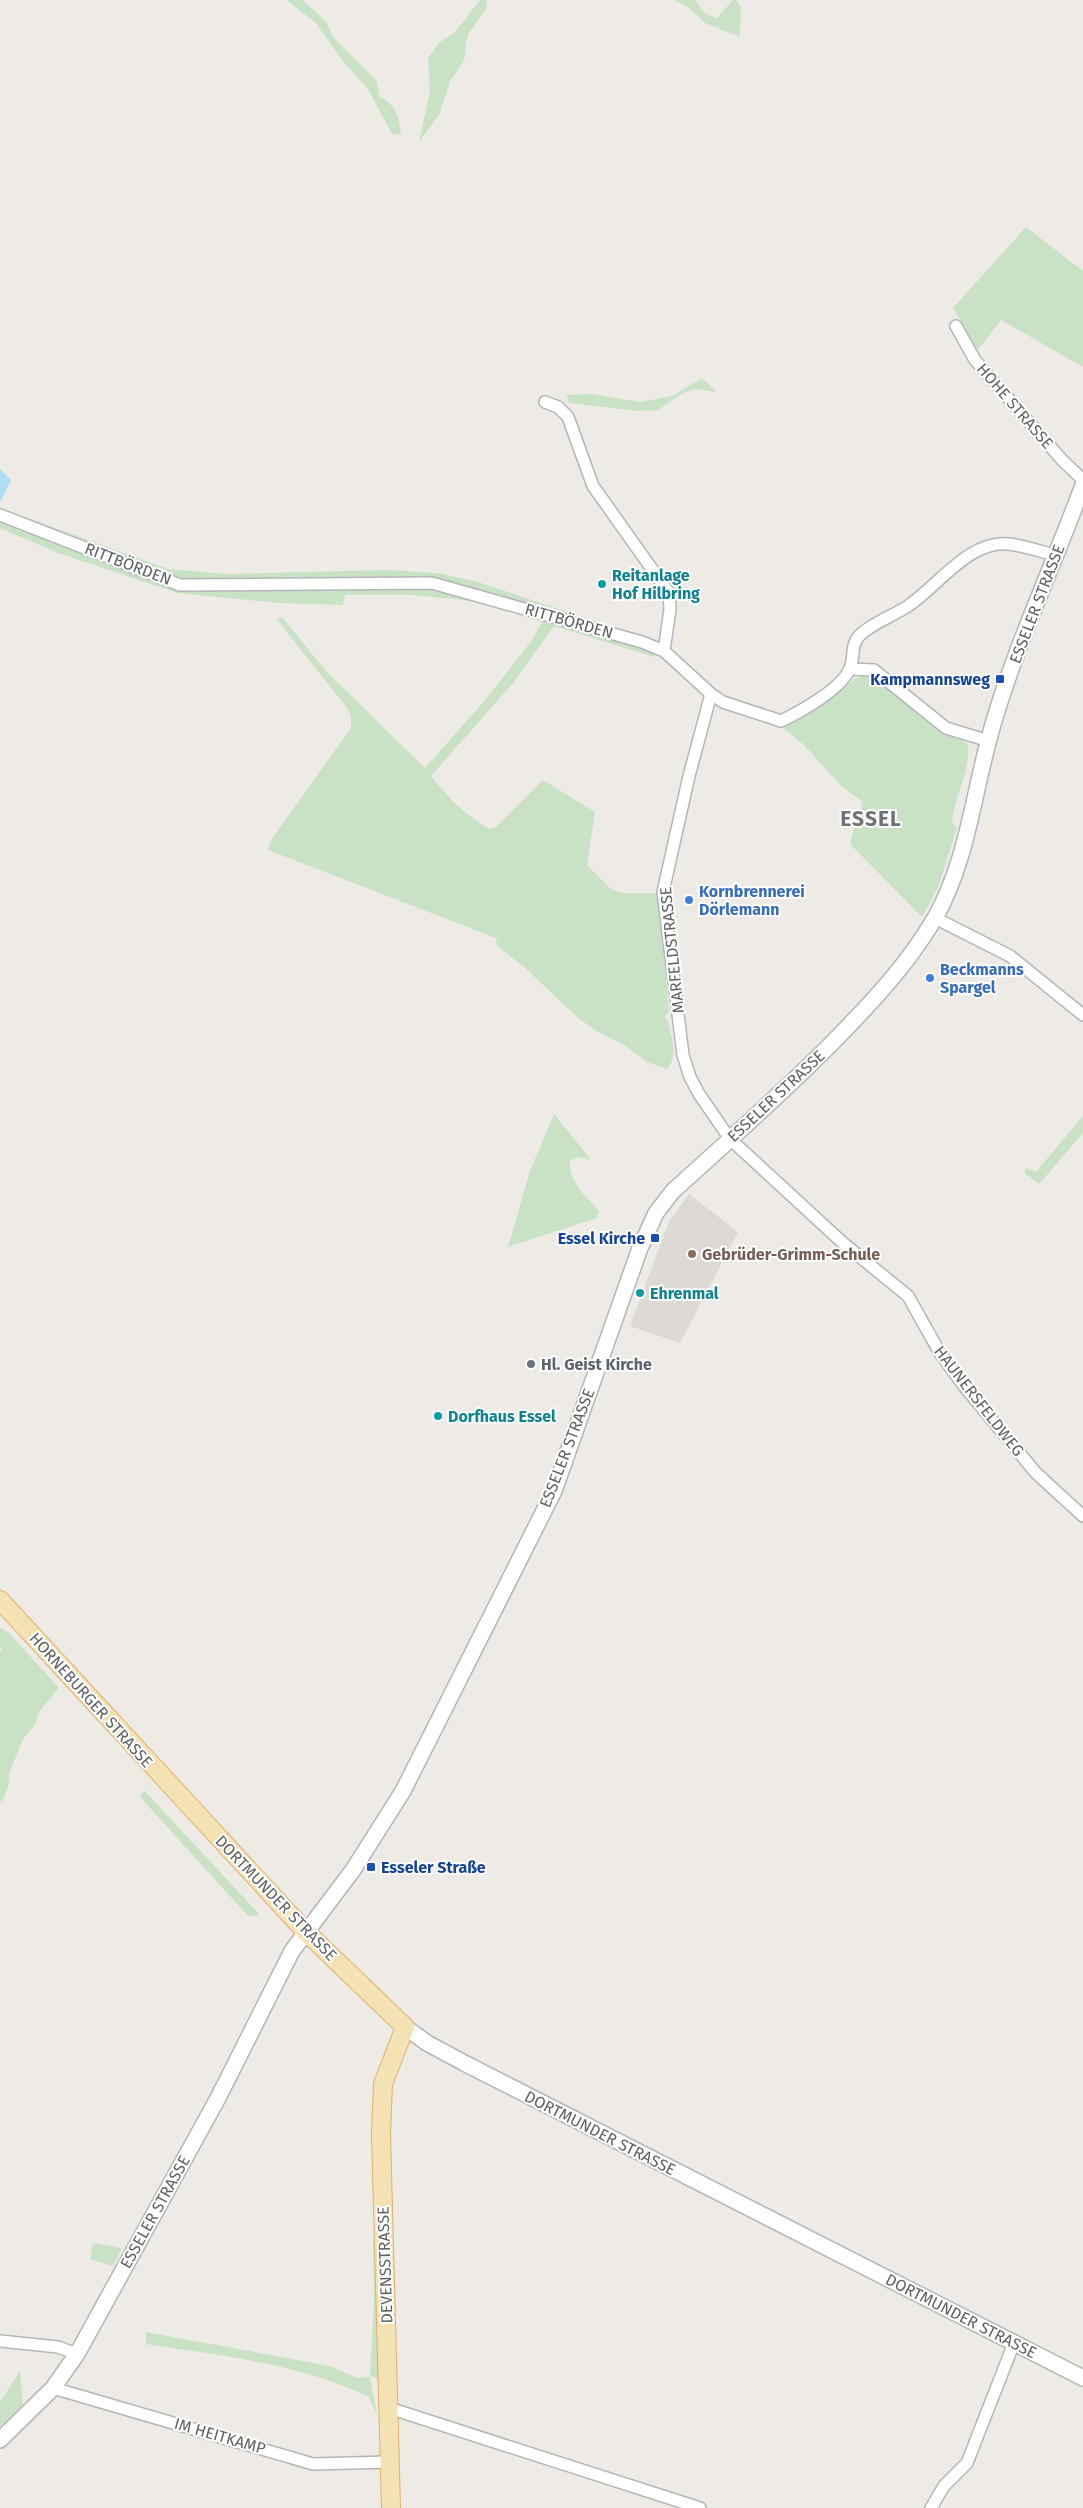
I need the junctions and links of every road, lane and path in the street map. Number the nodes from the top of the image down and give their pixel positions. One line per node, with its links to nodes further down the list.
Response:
1 (956, 326): 3 (street, HOHE STRASSE)
2 (545, 402): 7 (street)
3 (1083, 480)
4 (1083, 485): 6 (main road, ESSELER STRASSE)
5 (0, 515): 7 (street, RITTBÖRDEN)
6 (1054, 555): 8 (street); 10 (main road, ESSELER STRASSE)
7 (664, 650): 9 (street, RITTBÖRDEN)
8 (850, 669): 9 (street, RITTBÖRDEN); 10 (street)
9 (711, 694): 13 (street, MARFELDSTRASSE)
10 (988, 741): 11 (main road, ESSELER STRASSE)
11 (935, 918): 12 (street); 13 (main road, ESSELER STRASSE)
12 (1083, 1015)
13 (730, 1139): 14 (street, HAUNERSFELDWEG); 17 (main road, ESSELER STRASSE)
14 (1083, 1516)
15 (0, 1600): 16 (main road, HORNEBURGER STRASSE)
16 (182, 1800): 17 (main road, DORTMUNDER STRASSE)
17 (305, 1931): 18 (main road, DORTMUNDER STRASSE); 21 (main road, ESSELER STRASSE)
18 (405, 2027): 20 (main road, DORTMUNDER STRASSE); 24 (main road, DEVENSSTRASSE)
19 (0, 2341): 21 (street)
20 (1014, 2343): 22 (main road, DORTMUNDER STRASSE); 29 (street)
21 (78, 2354): 23 (main road, ESSELER STRASSE)
22 (1083, 2378)
23 (53, 2388): 25 (main road, ESSELER STRASSE); 26 (street, IM HEITKAMP)
24 (389, 2408): 26 (main road, DEVENSSTRASSE); 28 (street)
25 (0, 2440)
26 (389, 2462): 27 (main road, DEVENSSTRASSE)
27 (391, 2508)
28 (700, 2508)
29 (931, 2508)

